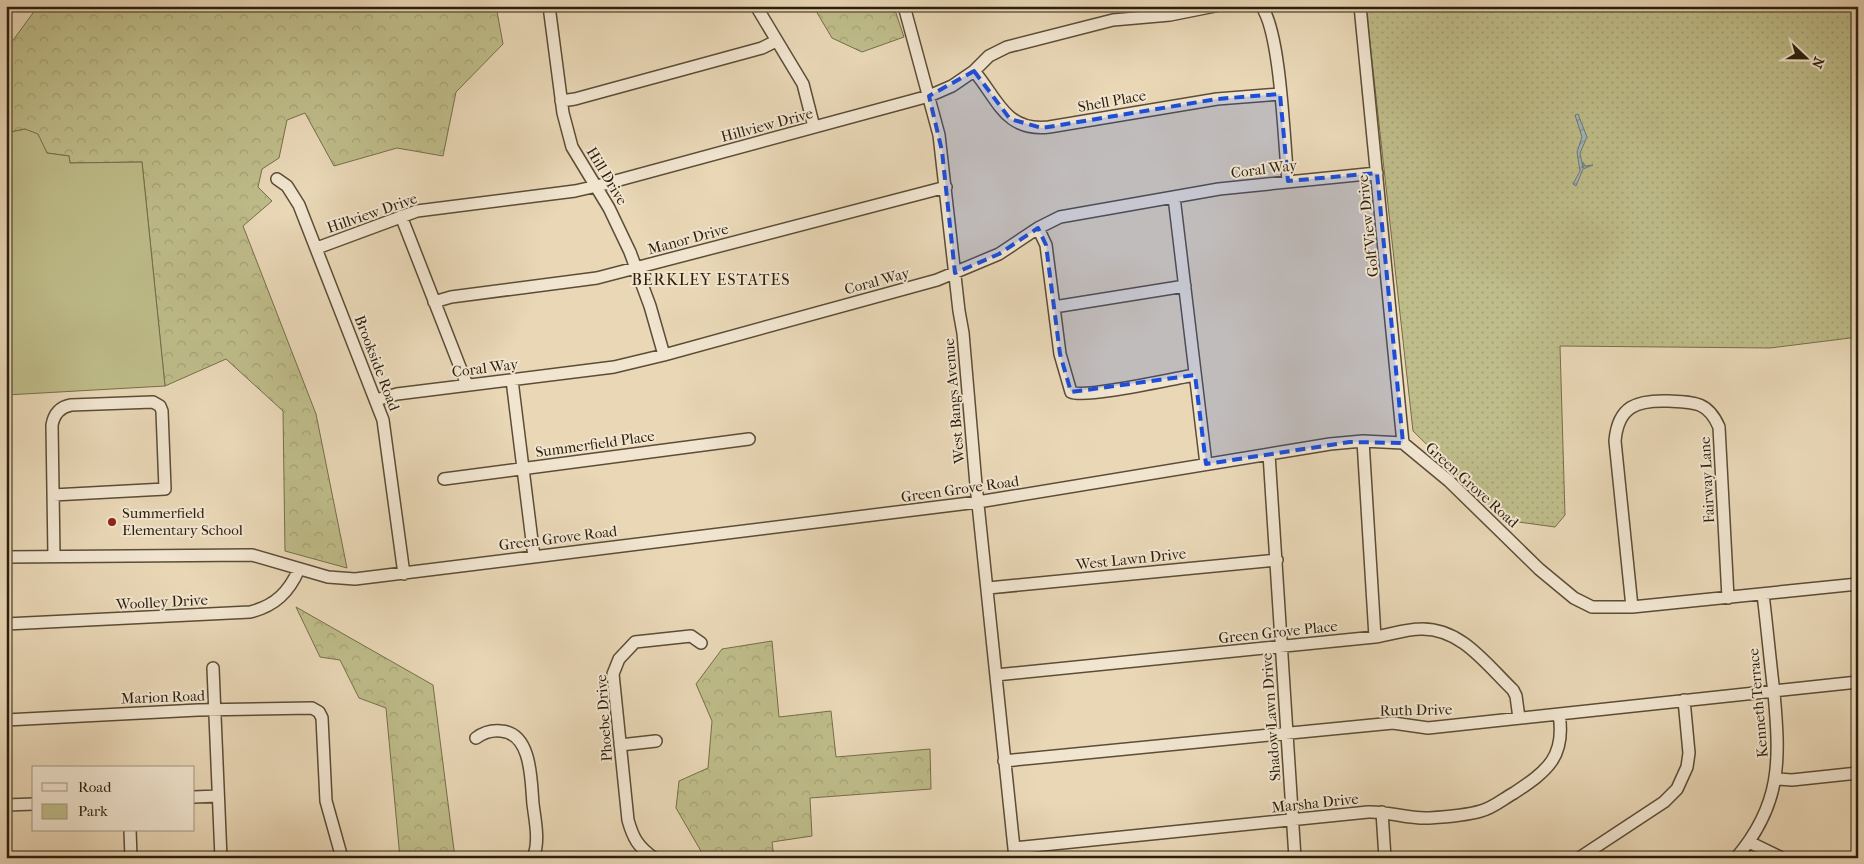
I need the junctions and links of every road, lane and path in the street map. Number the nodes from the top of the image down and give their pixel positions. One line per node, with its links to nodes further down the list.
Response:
1 (549, 6): 12 (street, Hill Drive)
2 (756, 6): 8 (street)
3 (904, 6): 11 (street, West Bangs Avenue)
4 (1215, 6): 7 (street, Hillview Drive)
5 (1261, 6): 10 (street)
6 (1360, 6): 14 (street, Golf View Drive)
7 (1145, 12): 9 (street, Hillview Drive)
8 (776, 41): 12 (street); 13 (street)
9 (974, 71): 10 (street, Shell Place); 11 (street, Hillview Drive)
10 (1280, 94): 16 (street)
11 (929, 96): 13 (street, Hillview Drive); 18 (street, West Bangs Avenue)
12 (561, 101): 17 (street, Hill Drive)
13 (814, 127): 17 (street, Hillview Drive)
14 (1377, 172): 16 (street, Coral Way); 35 (street, Golf View Drive)
15 (276, 179): 22 (street, Brookside Road)
16 (1288, 180): 19 (street, Coral Way)
17 (597, 186): 20 (street, Hillview Drive); 23 (street, Hill Drive)
18 (946, 187): 23 (street, Manor Drive); 24 (street, West Bangs Avenue)
19 (1174, 197): 21 (street, Coral Way); 25 (street)
20 (401, 216): 22 (street, Hillview Drive); 26 (street)
21 (1038, 228): 24 (street, Coral Way); 27 (street)
22 (317, 248): 32 (street, Brookside Road)
23 (637, 268): 26 (street, Manor Drive); 28 (street, Hill Drive)
24 (955, 273): 28 (street, Coral Way); 41 (street, West Bangs Avenue)
25 (1185, 286): 27 (street); 29 (street)
26 (434, 302): 31 (street)
27 (1054, 307): 29 (street)
28 (664, 355): 30 (street, Coral Way)
29 (1195, 375): 37 (street)
30 (512, 380): 31 (street, Coral Way); 38 (street)
31 (467, 385): 32 (street, Coral Way)
32 (376, 400): 47 (street, Brookside Road)
33 (749, 439): 38 (street, Summerfield Place)
34 (1363, 441): 35 (street, Green Grove Road); 36 (street, Green Grove Road); 54 (street)
35 (1403, 443): 52 (street, Green Grove Road)
36 (1270, 454): 37 (street, Green Grove Road); 45 (street, Shadow Lawn Drive)
37 (1206, 464): 41 (street, Green Grove Road)
38 (523, 469): 39 (street, Summerfield Place); 44 (street)
39 (444, 479)
40 (53, 495): 40 (street); 42 (street)
41 (978, 502): 44 (street, Green Grove Road); 49 (street, West Bangs Avenue)
42 (54, 556): 43 (street, Green Grove Road); 46 (street, Green Grove Road)
43 (6, 557)
44 (534, 557): 47 (street, Green Grove Road)
45 (1277, 560): 49 (street, West Lawn Drive); 56 (street, Shadow Lawn Drive)
46 (299, 569): 47 (street, Green Grove Road); 53 (street, Woolley Drive)
47 (404, 574)
48 (1858, 584): 50 (street, Green Grove Road)
49 (988, 588): 58 (street, West Bangs Avenue)
50 (1763, 594): 51 (street, Green Grove Road); 60 (street, Kenneth Terrace)
51 (1728, 598): 52 (street, Green Grove Road); 52 (street, Fairway Lane)
52 (1632, 608)
53 (6, 624)
54 (1375, 637): 56 (street, Green Grove Place); 64 (street, Green Grove Place)
55 (701, 643): 69 (street, Phoebe Drive)
56 (1282, 646): 58 (street, Green Grove Place); 66 (street, Shadow Lawn Drive)
57 (213, 668): 62 (street)
58 (996, 675): 70 (street, West Bangs Avenue)
59 (1858, 682): 60 (street, Ruth Drive)
60 (1773, 691): 61 (street, Ruth Drive); 72 (street, Kenneth Terrace)
61 (1684, 700): 63 (street, Ruth Drive); 89 (street)
62 (215, 710): 65 (street, Marion Road); 73 (street); 84 (street, Marion Road)
63 (1559, 714): 64 (street, Ruth Drive); 77 (street, Marsha Drive)
64 (1518, 718): 66 (street, Ruth Drive)
65 (6, 720)
66 (1288, 733): 70 (street, Ruth Drive); 78 (street, Shadow Lawn Drive)
67 (476, 738): 85 (street)
68 (656, 741): 69 (street)
69 (620, 744): 86 (street, Phoebe Drive)
70 (1004, 761): 81 (street, West Bangs Avenue)
71 (1858, 773): 72 (street)
72 (1777, 779): 80 (street, Kenneth Terrace)
73 (218, 796): 74 (street); 83 (street)
74 (195, 797)
75 (32, 804): 76 (street)
76 (6, 806)
77 (1382, 812): 78 (street, Marsha Drive); 88 (street)
78 (1293, 820): 81 (street, Marsha Drive); 87 (street, Shadow Lawn Drive)
79 (130, 832): 82 (street)
80 (1749, 842): 90 (street, Kenneth Terrace); 91 (street)
81 (1015, 853)
82 (131, 858)
83 (221, 858)
84 (342, 858)
85 (533, 858)
86 (654, 858)
87 (1295, 858)
88 (1385, 858)
89 (1579, 858)
90 (1736, 858)
91 (1782, 858)

